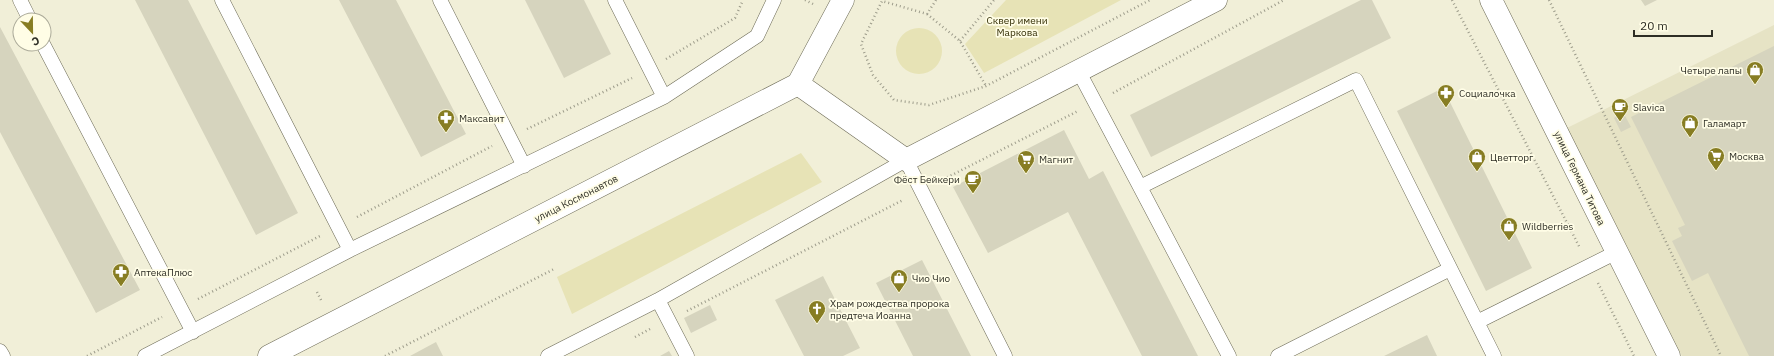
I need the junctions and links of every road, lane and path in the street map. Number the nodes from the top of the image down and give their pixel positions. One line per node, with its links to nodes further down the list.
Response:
1 (20, 0): 18 (lane)
2 (222, 0): 33 (lane)
3 (440, 0): 28 (lane)
4 (615, 0): 22 (lane)
5 (743, 0): 22 (path)
6 (774, 0): 26 (lane)
7 (805, 0): 17 (path)
8 (843, 0): 24 (street)
9 (936, 0): 19 (path)
10 (994, 0): 20 (path)
11 (1150, 0): 25 (path)
12 (1216, 0): 23 (street)
13 (1284, 0): 27 (path)
14 (1452, 0): 36 (path)
15 (1491, 0): 35 (street, улица Германа Титова)
16 (1549, 0): 61 (path)
17 (813, 4)
18 (26, 12)
19 (927, 14): 20 (path); 25 (path)
20 (960, 41): 25 (path)
21 (46, 52): 42 (lane)
22 (650, 69): 26 (lane); 28 (path)
23 (1079, 72): 27 (lane); 29 (street)
24 (798, 84): 29 (street); 51 (street, улица Космонавтов)
25 (986, 86)
26 (664, 96): 30 (lane)
27 (1095, 103): 31 (lane); 32 (path)
28 (510, 137): 30 (lane); 33 (path)
29 (906, 160): 32 (lane); 40 (lane)
30 (524, 166): 34 (lane)
31 (1140, 188): 38 (lane); 56 (lane)
32 (921, 191): 43 (path); 55 (lane)
33 (339, 226): 34 (lane); 42 (path)
34 (350, 250): 45 (lane)
35 (1617, 252): 36 (lane); 60 (street, улица Германа Титова)
36 (1589, 266): 44 (lane); 59 (path)
37 (554, 269): 52 (path)
38 (1450, 269): 44 (lane); 57 (lane)
39 (317, 292): 41 (path)
40 (658, 300): 43 (lane); 53 (lane)
41 (324, 306)
42 (180, 308): 45 (lane); 49 (path)
43 (668, 320): 46 (path); 54 (lane)
44 (1477, 322): 58 (lane)
45 (193, 332): 50 (lane)
46 (632, 338)
47 (0, 351): 48 (lane)
48 (3, 356)
49 (87, 356)
50 (145, 356)
51 (270, 356)
52 (385, 356)
53 (548, 356)
54 (686, 356)
55 (1005, 356)
56 (1228, 356)
57 (1278, 356)
58 (1494, 356)
59 (1634, 356)
60 (1669, 356)
61 (1721, 356)

